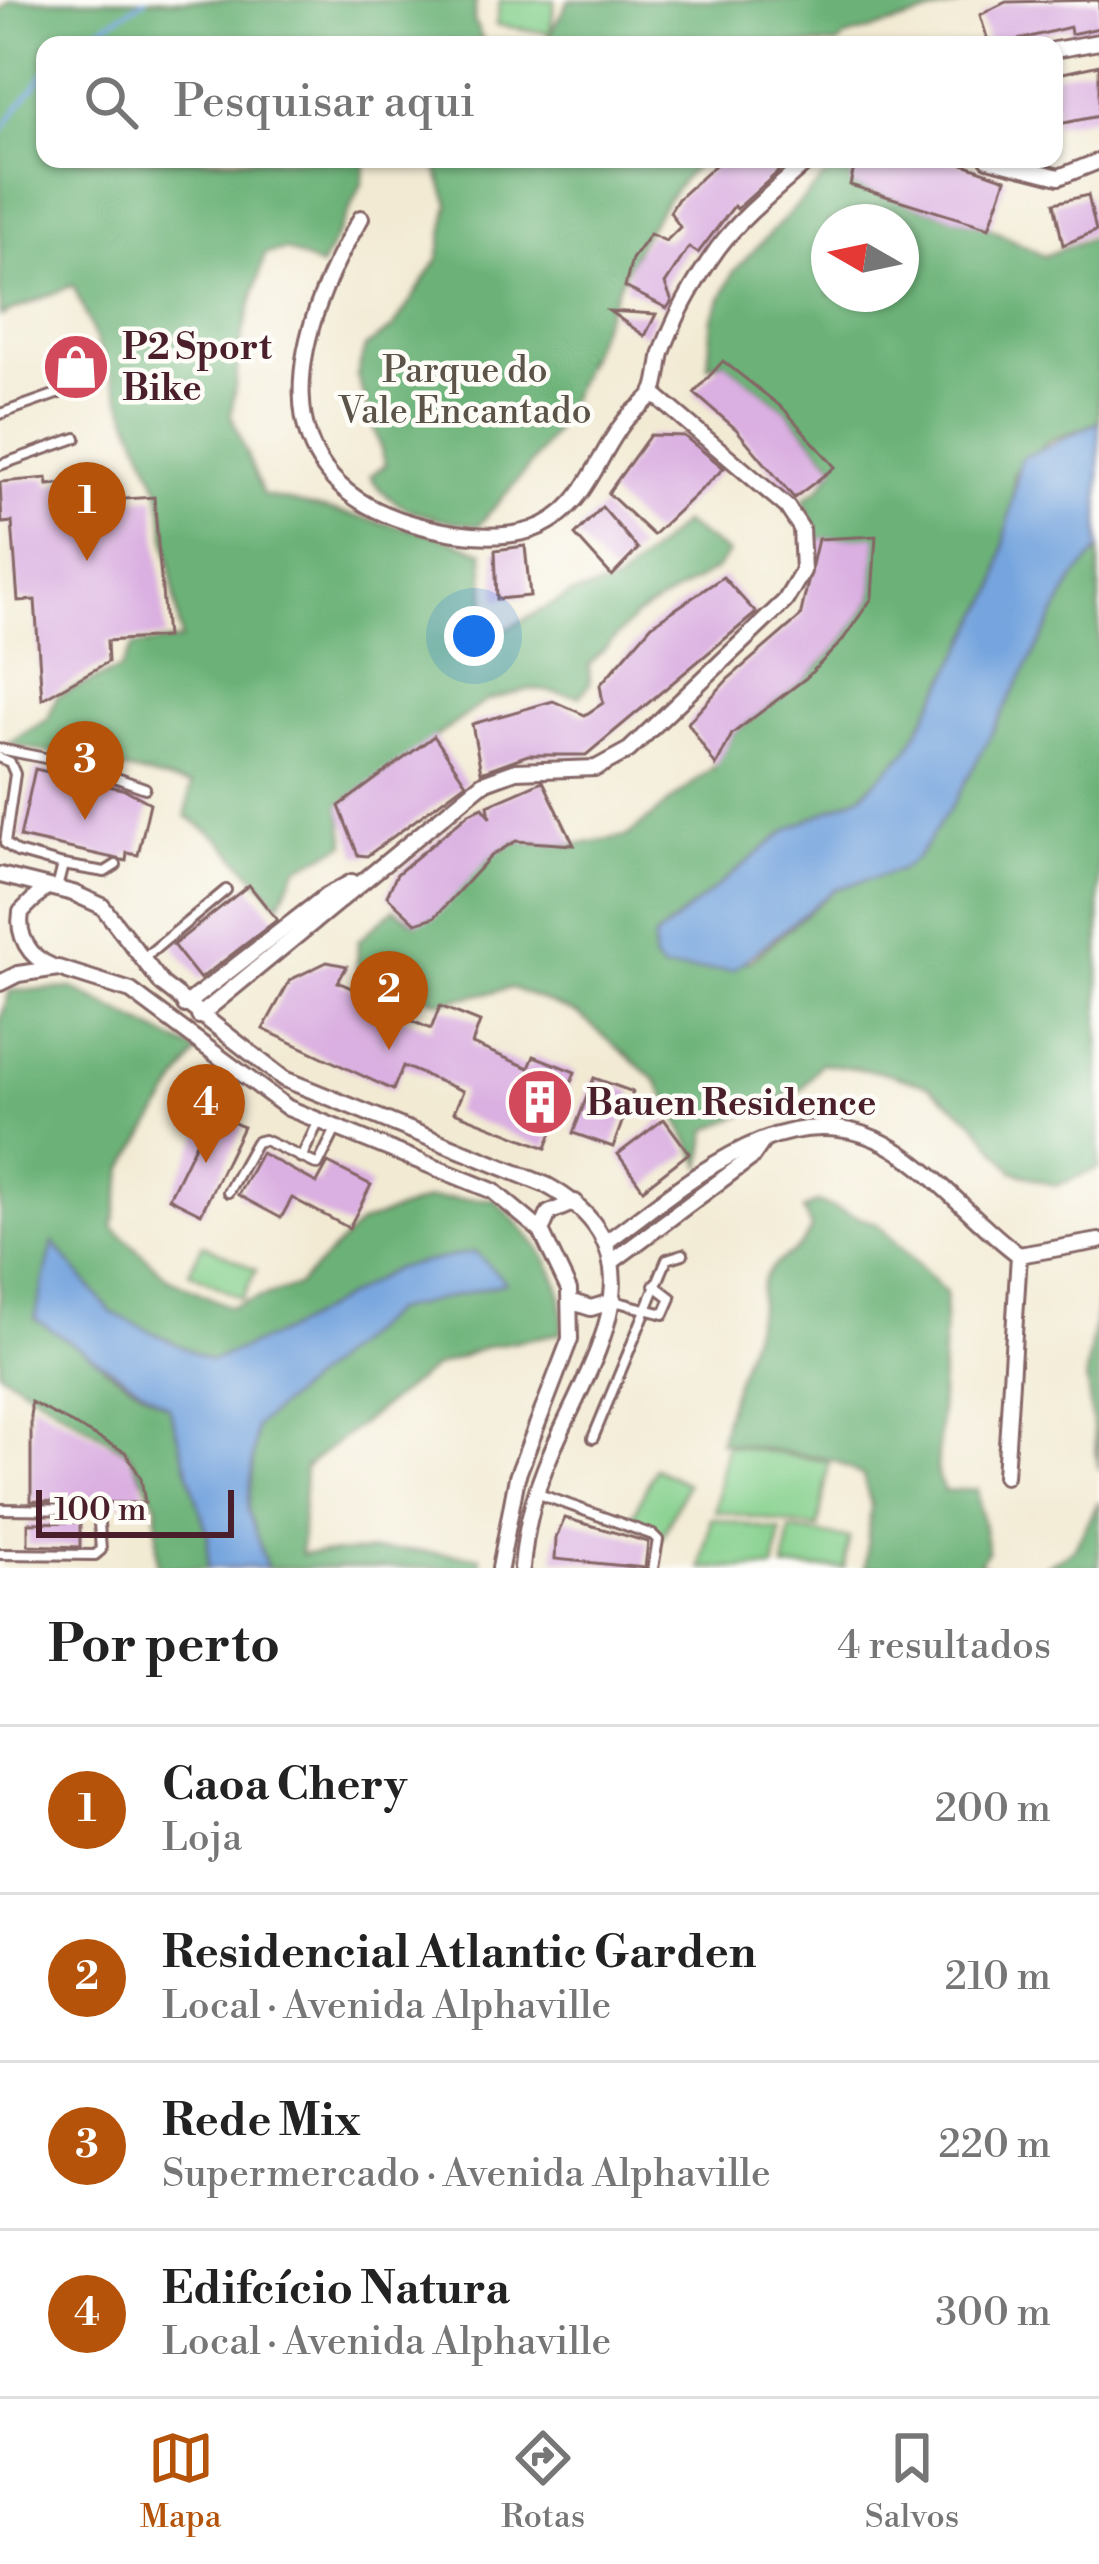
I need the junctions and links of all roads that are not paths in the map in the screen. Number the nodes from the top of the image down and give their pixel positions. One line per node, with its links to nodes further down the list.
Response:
1 (1099, 42): 2 (street)
2 (1063, 48)
3 (1099, 160): 5 (street)
4 (801, 168): 8 (street)
5 (1024, 168)
6 (362, 218): 8 (street)
7 (68, 390): 9 (lane)
8 (654, 394): 20 (street)
9 (0, 414)
10 (76, 438): 11 (lane)
11 (0, 465)
12 (0, 749): 14 (lane)
13 (0, 758): 15 (lane)
14 (145, 788)
15 (63, 865): 16 (lane); 18 (lane)
16 (116, 865)
17 (0, 875): 18 (street)
18 (51, 888): 21 (street); 22 (street)
19 (226, 890): 21 (lane)
20 (297, 928): 24 (street); 25 (street)
21 (143, 959): 24 (street)
22 (58, 968): 23 (street); 26 (street)
23 (0, 983)
24 (185, 1005): 25 (street)
25 (199, 1016): 31 (street)
26 (318, 1123): 27 (street); 28 (lane)
27 (335, 1131): 28 (lane); 32 (street)
28 (301, 1158): 30 (lane)
29 (712, 1177): 34 (street); 36 (street); 37 (street)
30 (228, 1192)
31 (575, 1202): 32 (street); 34 (street)
32 (541, 1231): 40 (street)
33 (1099, 1241): 36 (street)
34 (607, 1242): 37 (street)
35 (683, 1254): 38 (lane)
36 (1019, 1255): 43 (street)
37 (613, 1261): 39 (street)
38 (654, 1286): 41 (lane); 41 (lane)
39 (614, 1301): 40 (street); 41 (lane); 44 (street)
40 (572, 1302): 47 (street)
41 (646, 1310): 42 (lane)
42 (592, 1438)
43 (1005, 1476)
44 (536, 1493): 48 (street); 49 (lane)
45 (0, 1508): 46 (lane)
46 (0, 1554)
47 (500, 1568)
48 (524, 1568)
49 (653, 1568)

